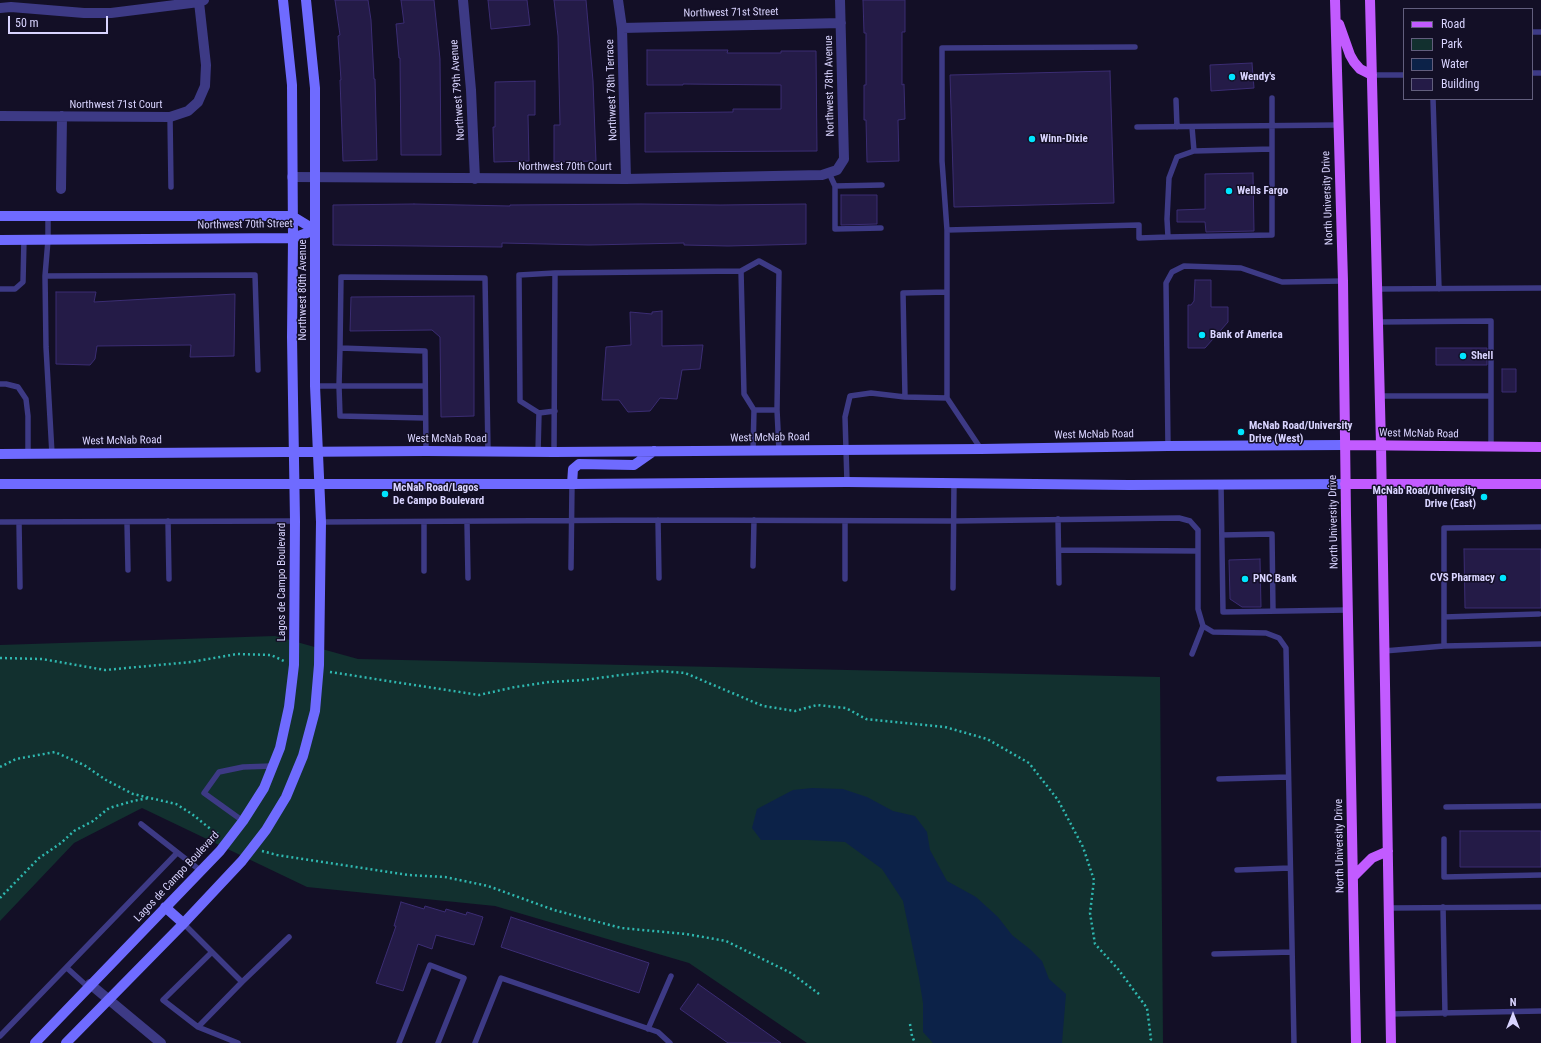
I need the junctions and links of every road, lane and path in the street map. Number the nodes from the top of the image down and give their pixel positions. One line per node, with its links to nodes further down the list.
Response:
1 (283, 0): 30 (street, Northwest 80th Avenue)
2 (306, 0): 31 (street, Northwest 80th Avenue)
3 (463, 0): 32 (street, Northwest 79th Avenue)
4 (618, 0): 12 (street, Northwest 78th Terrace)
5 (840, 0): 11 (street, Northwest 78th Avenue)
6 (1335, 0): 10 (main road, North University Drive)
7 (1370, 0): 14 (main road)
8 (201, 1): 9 (street, Northwest 71st Court); 21 (street, Northwest 71st Court)
9 (0, 8)
10 (1336, 15): 14 (main road); 22 (main road, North University Drive)
11 (840, 23): 12 (street, Northwest 71st Street); 29 (street, Northwest 78th Avenue)
12 (622, 28): 33 (street, Northwest 78th Terrace)
13 (1135, 47): 43 (lane)
14 (1372, 75): 15 (lane); 55 (main road)
15 (1403, 75)
16 (1272, 98): 23 (lane)
17 (1176, 100): 25 (lane)
18 (1433, 100): 56 (lane)
19 (0, 116): 20 (street, Northwest 71st Court)
20 (62, 116): 21 (street, Northwest 71st Court); 37 (street, Northwest 71st Court)
21 (170, 117): 36 (lane, Northwest 71st Court)
22 (1338, 125): 23 (lane); 52 (main road, North University Drive)
23 (1272, 126): 26 (lane); 27 (lane)
24 (1137, 127): 25 (lane)
25 (1177, 127): 26 (lane)
26 (1192, 127): 28 (lane)
27 (1272, 149): 28 (lane); 44 (lane)
28 (1194, 151): 44 (lane)
29 (833, 172): 33 (street, Northwest 70th Court); 35 (lane)
30 (292, 177): 31 (street, Northwest 70th Court); 40 (street, Northwest 80th Avenue)
31 (315, 177): 32 (street, Northwest 70th Court); 42 (street, Northwest 80th Avenue)
32 (475, 179): 33 (street, Northwest 70th Court)
33 (626, 179)
34 (882, 185): 35 (lane)
35 (834, 186): 41 (lane)
36 (172, 187)
37 (61, 189)
38 (0, 216): 39 (street, Northwest 70th Street)
39 (48, 216): 40 (street, Northwest 70th Street); 48 (lane)
40 (292, 216): 42 (street, Northwest 70th Street); 45 (street, Northwest 80th Avenue)
41 (881, 228)
42 (315, 230): 45 (street, Northwest 70th Street); 62 (street, Northwest 80th Avenue)
43 (947, 230): 44 (lane); 57 (lane)
44 (1168, 237)
45 (293, 238): 48 (street, Northwest 70th Street); 86 (street, Northwest 80th Avenue)
46 (0, 240): 47 (street, Northwest 70th Street)
47 (24, 240): 48 (street, Northwest 70th Street); 54 (lane)
48 (48, 240): 51 (lane)
49 (741, 271): 50 (lane); 69 (lane); 70 (lane)
50 (555, 273): 71 (lane); 72 (lane)
51 (46, 276): 60 (lane); 92 (lane)
52 (1343, 281): 74 (main road, North University Drive); 76 (lane)
53 (1541, 288): 56 (lane)
54 (0, 289)
55 (1377, 289): 56 (lane); 58 (main road)
56 (1439, 289)
57 (947, 292): 67 (lane); 68 (lane)
58 (1378, 322): 65 (main road); 66 (lane)
59 (340, 348): 63 (lane); 64 (lane); 83 (lane)
60 (258, 370)
61 (0, 384): 91 (lane)
62 (315, 386): 63 (lane); 87 (street, Northwest 80th Avenue)
63 (339, 386): 64 (lane); 73 (lane)
64 (425, 386): 73 (lane)
65 (1380, 396): 66 (lane); 75 (main road)
66 (1491, 396): 77 (lane)
67 (905, 397): 68 (lane); 81 (lane)
68 (947, 398): 79 (lane)
69 (754, 410): 70 (lane); 85 (lane)
70 (777, 410): 80 (lane)
71 (555, 411): 72 (lane); 89 (lane)
72 (539, 414): 88 (lane)
73 (425, 418): 82 (lane)
74 (1345, 445): 75 (main road, West McNab Road); 76 (street, West McNab Road); 99 (main road, North University Drive)
75 (1381, 445): 77 (main road, West McNab Road); 100 (main road)
76 (1168, 446): 79 (street, West McNab Road)
77 (1491, 446): 78 (main road, West McNab Road)
78 (1541, 447)
79 (981, 449): 81 (street, West McNab Road)
80 (779, 450): 81 (street, West McNab Road); 85 (street, West McNab Road)
81 (846, 450): 93 (lane)
82 (426, 451): 83 (street, West McNab Road); 87 (street, West McNab Road)
83 (488, 451): 88 (street, West McNab Road)
84 (654, 451): 85 (street, West McNab Road); 89 (street, West McNab Road); 98 (street)
85 (753, 451)
86 (293, 452): 87 (street, West McNab Road); 92 (street, West McNab Road); 96 (street, Northwest 80th Avenue)
87 (317, 452): 97 (street, Northwest 80th Avenue)
88 (538, 452): 89 (street, West McNab Road)
89 (554, 452)
90 (0, 454): 91 (street, West McNab Road)
91 (28, 454): 92 (street, West McNab Road)
92 (52, 454)
93 (847, 482): 94 (street); 98 (street)
94 (954, 483): 102 (street); 110 (lane)
95 (0, 484): 96 (street)
96 (294, 484): 97 (street); 108 (street, Lagos de Campo Boulevard)
97 (319, 484): 98 (street); 114 (street)
98 (572, 484): 104 (lane)
99 (1345, 484): 100 (main road); 102 (street); 132 (main road, North University Drive)
100 (1381, 484): 101 (main road); 139 (main road)
101 (1541, 484)
102 (1221, 485): 118 (lane)
103 (1058, 519): 110 (lane); 119 (lane); 120 (lane)
104 (572, 520): 105 (lane); 116 (lane); 122 (lane)
105 (658, 520): 106 (lane); 126 (lane)
106 (754, 520): 109 (lane); 121 (lane)
107 (168, 521): 108 (lane); 113 (lane); 127 (lane)
108 (294, 521): 142 (street, Lagos de Campo Boulevard)
109 (845, 521): 110 (lane); 128 (lane)
110 (954, 521): 131 (lane)
111 (0, 522): 112 (lane)
112 (19, 522): 113 (lane); 130 (lane)
113 (127, 522): 123 (lane)
114 (321, 522): 115 (lane); 143 (street)
115 (424, 522): 116 (lane); 124 (lane)
116 (468, 522): 125 (lane)
117 (1541, 527): 135 (lane)
118 (1222, 535): 133 (lane); 133 (lane)
119 (1059, 550): 120 (lane); 129 (lane)
120 (1198, 551): 136 (lane)
121 (753, 566)
122 (571, 568)
123 (128, 570)
124 (424, 571)
125 (468, 578)
126 (659, 578)
127 (169, 579)
128 (845, 579)
129 (1059, 583)
130 (20, 587)
131 (953, 588)
132 (1347, 610): 133 (lane); 162 (main road, North University Drive)
133 (1273, 611)
134 (1539, 614): 135 (lane)
135 (1444, 616): 138 (lane)
136 (1203, 626): 140 (lane); 146 (lane)
137 (1541, 644): 138 (lane)
138 (1444, 646): 139 (lane)
139 (1384, 651): 156 (main road)
140 (1192, 654)
141 (0, 658): 142 (path)
142 (294, 665): 144 (street, Lagos de Campo Boulevard)
143 (319, 670): 155 (street); 195 (path)
144 (272, 766): 151 (street, Lagos de Campo Boulevard); 151 (lane)
145 (0, 767): 148 (path)
146 (1288, 777): 147 (lane); 158 (lane)
147 (1219, 779)
148 (152, 798): 153 (path); 163 (path)
149 (1541, 806): 150 (lane)
150 (1446, 807)
151 (243, 821): 153 (street, Lagos de Campo Boulevard)
152 (140, 824): 157 (lane)
153 (229, 840): 160 (street, Lagos de Campo Boulevard)
154 (1444, 840): 161 (lane)
155 (252, 848): 168 (street); 177 (path)
156 (1388, 851): 162 (main road); 167 (main road)
157 (177, 852): 160 (lane); 173 (lane)
158 (1290, 868): 159 (lane); 171 (lane)
159 (1237, 870)
160 (201, 871): 164 (street, Lagos de Campo Boulevard)
161 (1541, 875)
162 (1353, 877): 197 (main road, North University Drive)
163 (0, 898)
164 (165, 907): 168 (street); 176 (street, Lagos de Campo Boulevard)
165 (1443, 907): 166 (lane); 167 (lane); 181 (lane)
166 (1541, 907)
167 (1388, 908): 180 (main road)
168 (183, 923): 170 (lane); 178 (street)
169 (289, 937): 175 (lane)
170 (212, 952): 175 (lane); 183 (lane)
171 (1292, 952): 172 (lane); 196 (lane)
172 (1214, 954)
173 (67, 968): 176 (lane); 185 (lane)
174 (671, 976): 184 (lane)
175 (242, 982): 183 (lane)
176 (89, 986): 178 (street); 186 (street, Lagos de Campo Boulevard)
177 (819, 994)
178 (108, 999): 187 (street); 188 (street)
179 (1541, 1011): 181 (lane)
180 (1390, 1014): 181 (lane); 198 (main road)
181 (1446, 1014)
182 (910, 1024): 194 (path)
183 (198, 1027): 189 (lane)
184 (648, 1028): 192 (lane); 193 (lane)
185 (0, 1036)
186 (35, 1043)
187 (66, 1043)
188 (161, 1043)
189 (238, 1043)
190 (399, 1043): 191 (lane)
191 (438, 1043)
192 (475, 1043)
193 (670, 1043)
194 (915, 1043)
195 (1149, 1043)
196 (1294, 1043)
197 (1356, 1043)
198 (1391, 1043)

